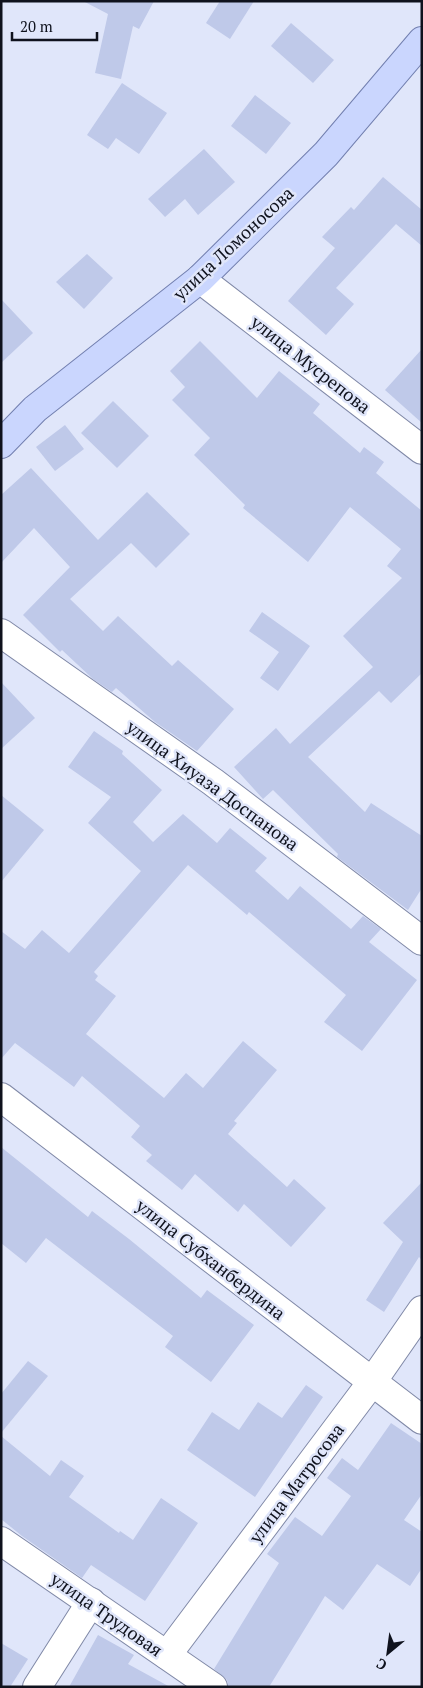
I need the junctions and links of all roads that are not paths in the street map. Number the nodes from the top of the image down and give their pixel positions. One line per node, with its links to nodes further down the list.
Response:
1 (422, 41): 2 (main road, улица Ломоносова)
2 (200, 278): 3 (main road, улица Ломоносова); 4 (street, улица Мусрепова)
3 (1, 444)
4 (422, 450)
5 (1, 633): 6 (street, улица Хиуаза Доспанова)
6 (422, 941)
7 (1, 1097): 9 (street, улица Субханбердина)
8 (422, 1310): 9 (street, улица Матросова)
9 (372, 1382): 10 (street, улица Субханбердина); 13 (street, улица Матросова)
10 (422, 1420)
11 (1, 1541): 12 (street, улица Трудовая)
12 (91, 1602): 13 (street, улица Трудовая); 14 (street)
13 (167, 1655): 15 (street, улица Трудовая)
14 (37, 1687)
15 (213, 1687)

